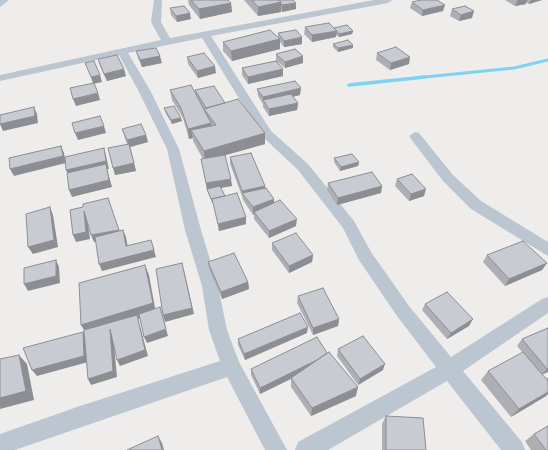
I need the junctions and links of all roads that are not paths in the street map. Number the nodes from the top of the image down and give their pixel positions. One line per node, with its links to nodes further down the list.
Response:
1 (5, 0): 4 (street)
2 (158, 0): 6 (street)
3 (388, 0): 5 (street)
4 (0, 4)
5 (206, 36): 6 (street); 13 (street)
6 (167, 42): 7 (street)
7 (122, 52): 8 (street); 12 (street)
8 (0, 78)
9 (415, 136): 10 (street)
10 (548, 250)
11 (548, 304): 13 (street)
12 (231, 366): 14 (street); 15 (street)
13 (448, 370): 16 (street); 17 (street)
14 (0, 445)
15 (276, 450)
16 (306, 450)
17 (514, 450)

